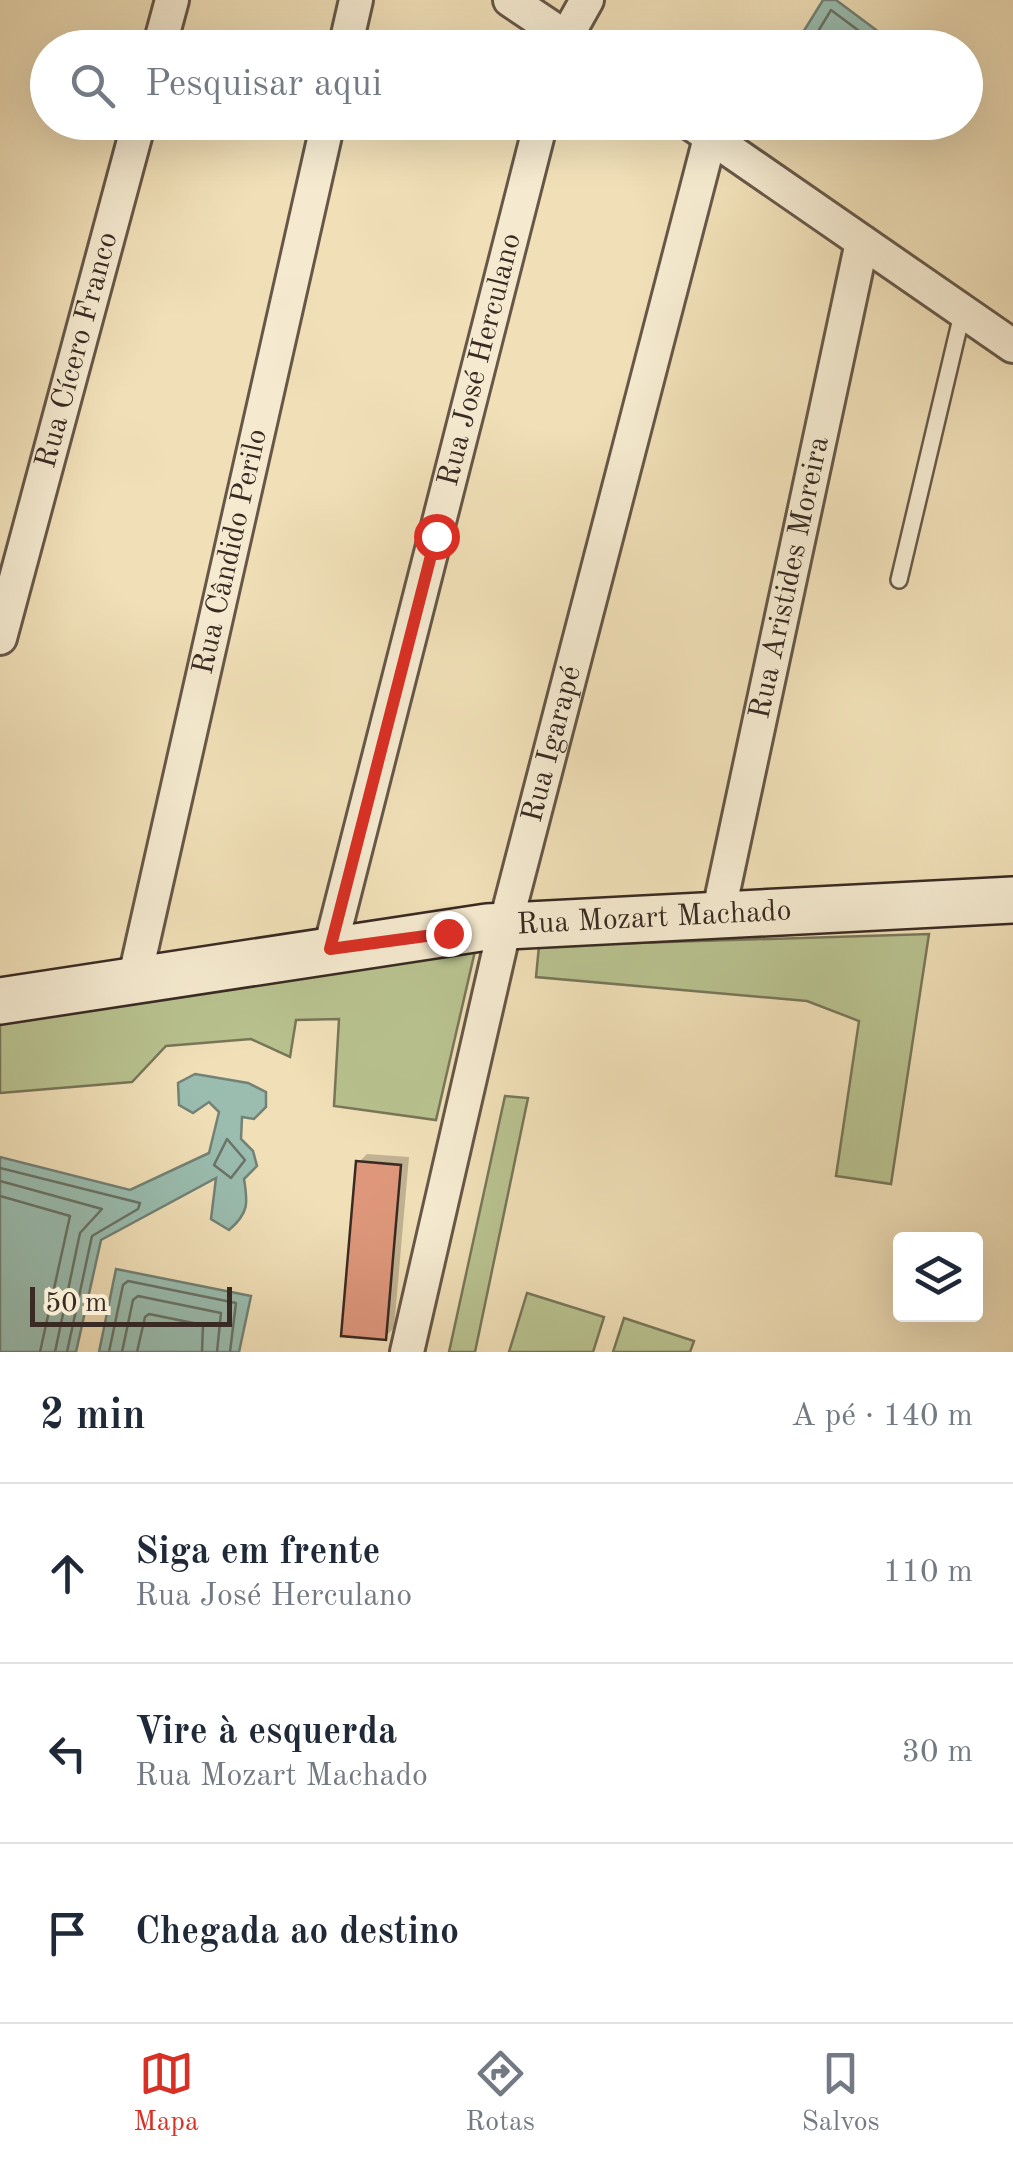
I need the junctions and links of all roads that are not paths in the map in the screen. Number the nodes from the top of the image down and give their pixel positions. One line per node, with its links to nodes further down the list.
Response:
1 (172, 0): 5 (street)
2 (356, 0): 6 (street)
3 (510, 0): 7 (street)
4 (587, 0): 8 (street)
5 (164, 30)
6 (349, 30)
7 (550, 30)
8 (574, 30)
9 (134, 140): 18 (street, Rua Cícero Franco)
10 (324, 140): 23 (street, Rua Cândido Perilo)
11 (536, 140): 22 (street, Rua José Herculano)
12 (698, 140): 21 (street, Rua Igarapé)
13 (714, 140): 14 (street)
14 (862, 242): 15 (street); 20 (street, Rua Aristides Moreira)
15 (963, 310): 16 (street); 17 (lane)
16 (1011, 341)
17 (900, 580)
18 (0, 638)
19 (1013, 900): 20 (street, Rua Mozart Machado)
20 (718, 915): 21 (street, Rua Mozart Machado)
21 (504, 926): 22 (street, Rua Mozart Machado); 25 (street, Rua Igarapé)
22 (330, 949): 23 (street, Rua Mozart Machado)
23 (134, 980): 24 (street, Rua Mozart Machado)
24 (0, 1001)
25 (407, 1352)

